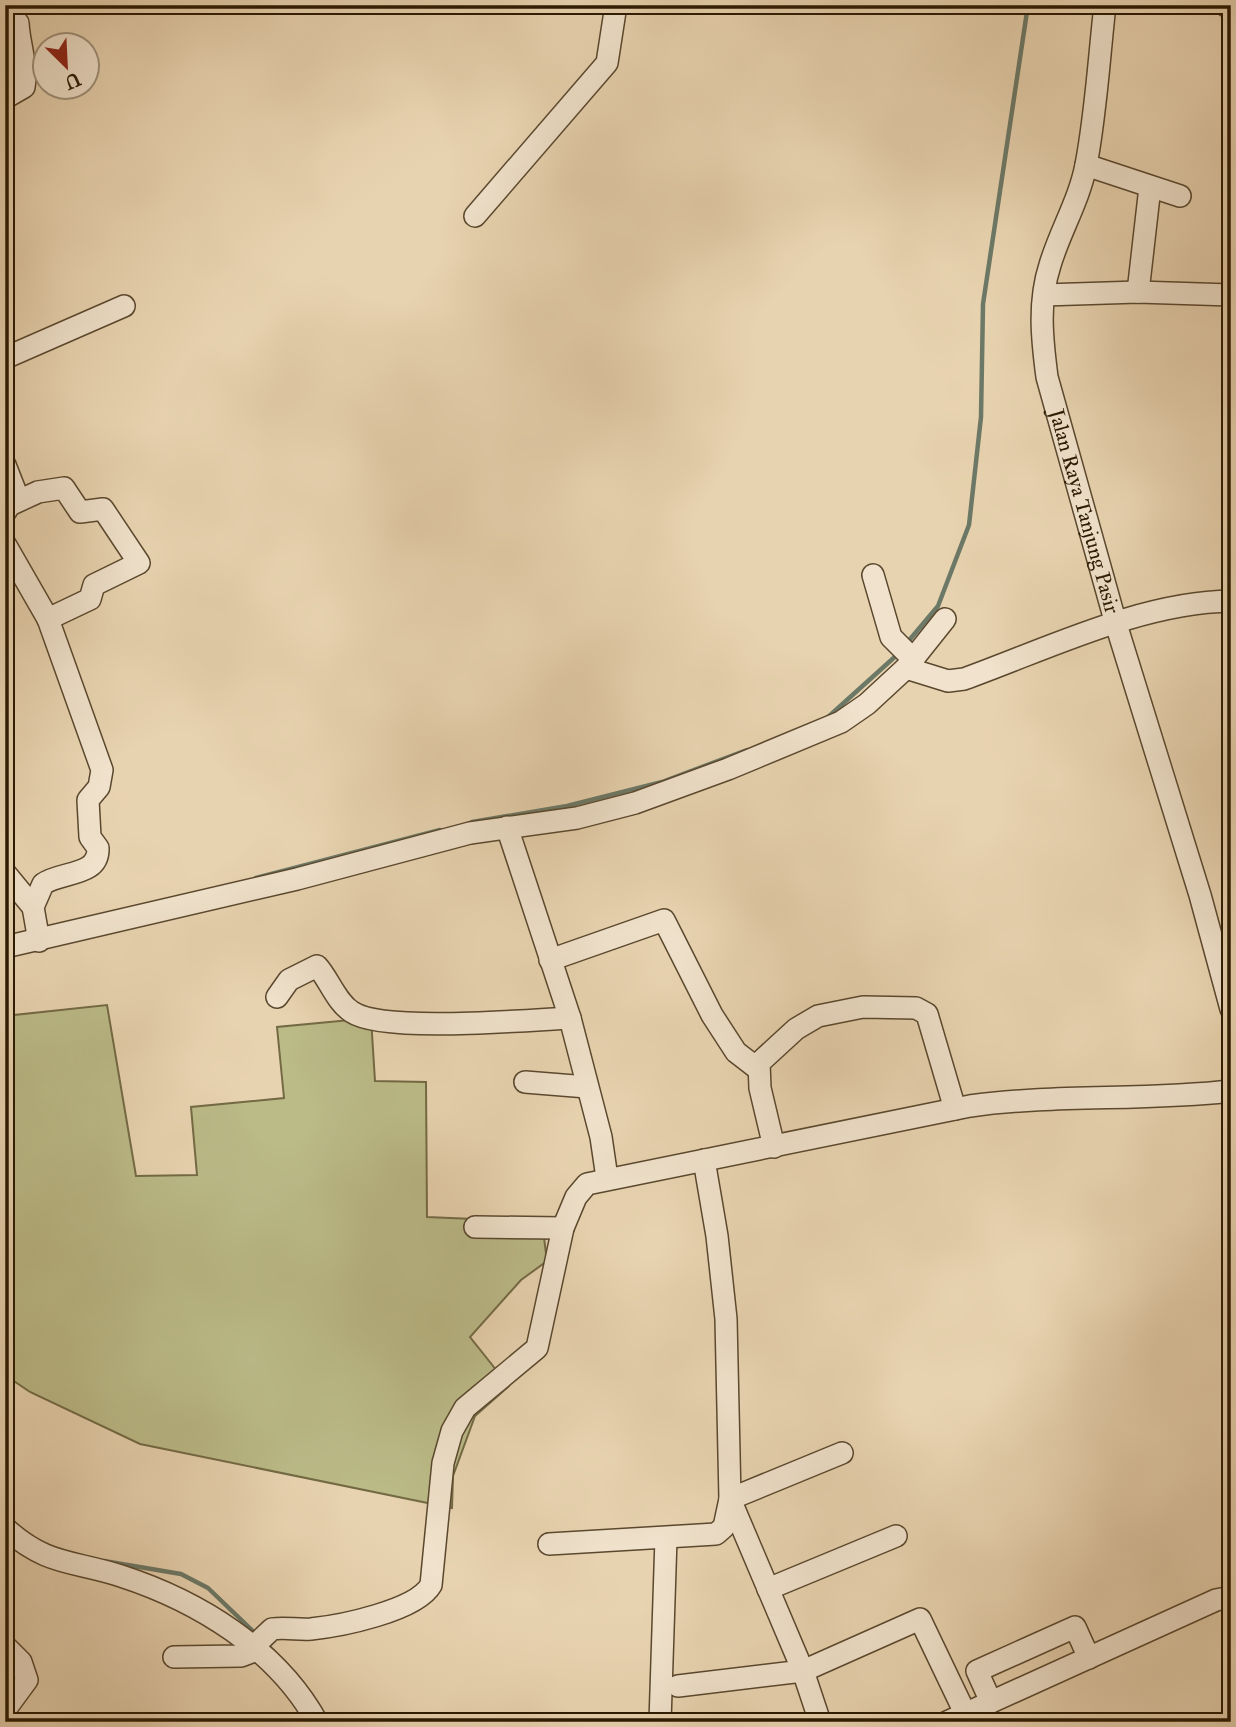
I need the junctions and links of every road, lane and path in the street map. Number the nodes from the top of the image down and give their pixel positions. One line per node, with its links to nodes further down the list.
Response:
1 (616, 5): 10 (street)
2 (1105, 5): 7 (street, Jalan Raya Tanjung Pasir)
3 (1225, 5): 5 (street)
4 (5, 9): 6 (street)
5 (1231, 9)
6 (5, 98)
7 (1086, 166): 8 (street); 12 (street, Jalan Raya Tanjung Pasir)
8 (1150, 187): 9 (street); 11 (street)
9 (1180, 196)
10 (475, 216)
11 (1138, 292): 12 (street); 13 (street)
12 (1044, 295): 23 (street, Jalan Raya Tanjung Pasir)
13 (1231, 295)
14 (124, 306): 15 (street)
15 (5, 358)
16 (5, 465): 17 (street)
17 (8, 508): 21 (street)
18 (8, 558): 21 (street)
19 (873, 575): 24 (street)
20 (1231, 601): 23 (street)
21 (47, 619): 27 (street)
22 (945, 619): 24 (street)
23 (1116, 624): 24 (street); 30 (street, Jalan Raya Tanjung Pasir)
24 (907, 657): 25 (street)
25 (507, 827): 27 (street); 29 (street)
26 (5, 873): 27 (street)
27 (37, 927): 28 (street)
28 (5, 947)
29 (551, 960): 33 (street); 34 (street)
30 (1228, 987): 32 (street, Jalan Raya Tanjung Pasir)
31 (277, 997): 33 (street)
32 (1231, 1009)
33 (570, 1018): 36 (street)
34 (758, 1069): 38 (street); 39 (street)
35 (525, 1082): 36 (street)
36 (587, 1087): 41 (street)
37 (1231, 1091): 38 (street)
38 (955, 1109): 39 (street)
39 (774, 1147): 40 (street)
40 (704, 1160): 41 (street); 45 (street)
41 (607, 1178): 43 (street)
42 (475, 1227): 43 (street)
43 (563, 1228): 52 (street)
44 (842, 1453): 45 (street)
45 (730, 1499): 48 (street); 50 (street)
46 (5, 1528): 52 (street)
47 (896, 1536): 50 (street)
48 (666, 1538): 49 (street); 62 (street)
49 (549, 1544)
50 (768, 1589): 56 (street)
51 (1231, 1597): 55 (street)
52 (258, 1643): 54 (street); 61 (street)
53 (5, 1646): 59 (street)
54 (174, 1657)
55 (1089, 1658): 58 (street); 58 (street)
56 (803, 1671): 57 (street); 60 (street); 63 (street)
57 (678, 1686)
58 (991, 1702): 60 (street)
59 (5, 1710)
60 (956, 1718)
61 (317, 1722)
62 (660, 1722)
63 (820, 1722)

